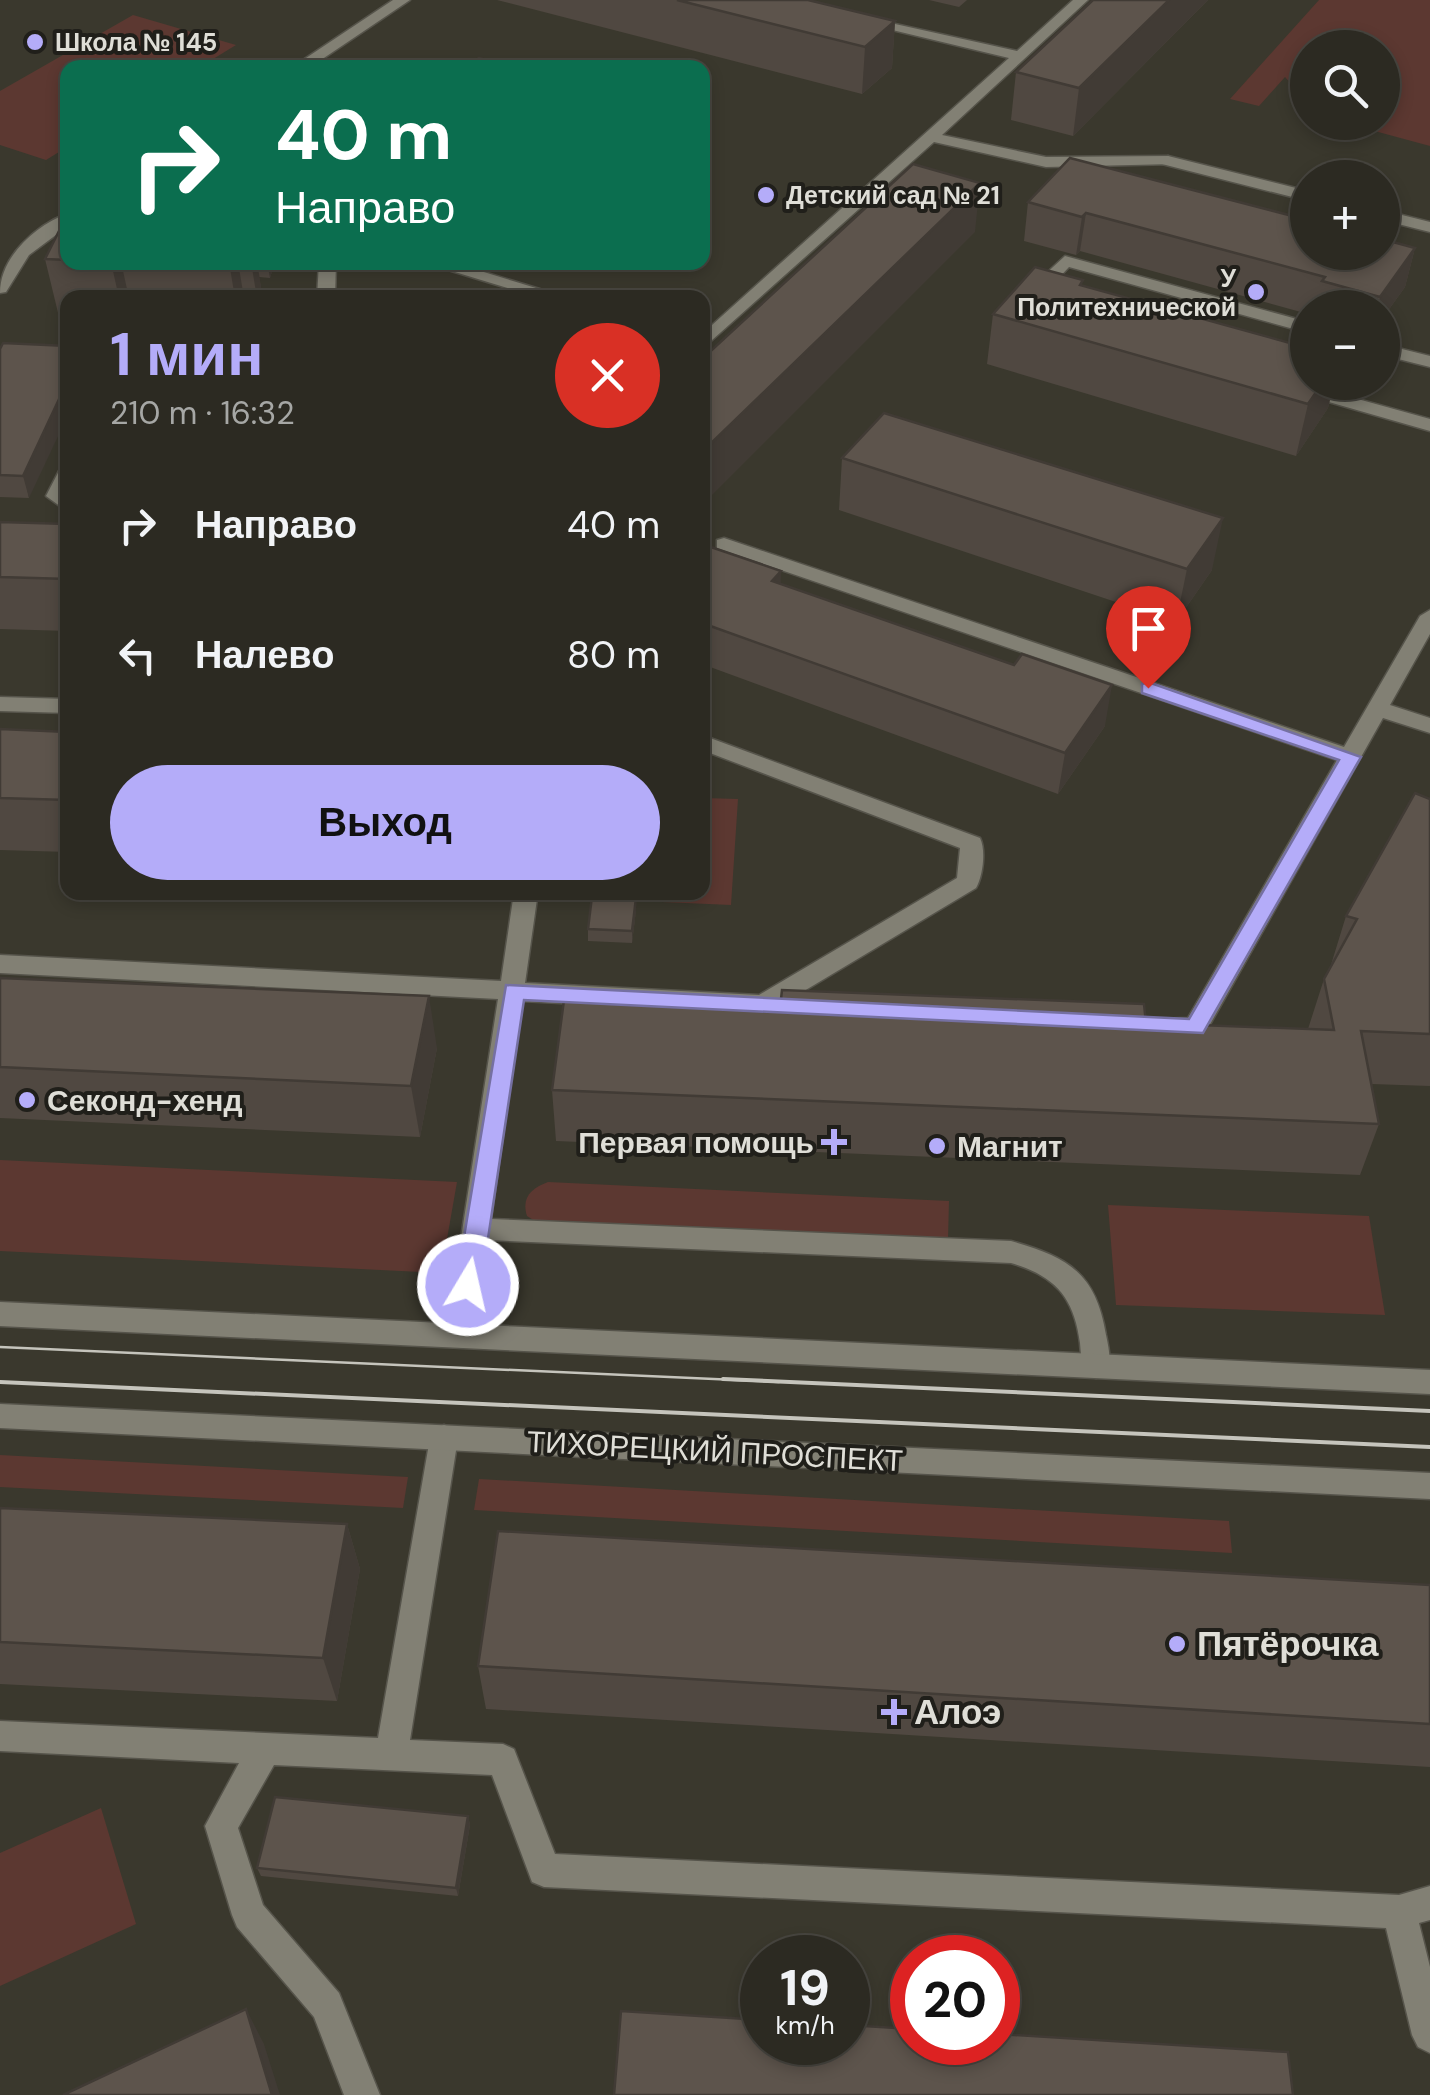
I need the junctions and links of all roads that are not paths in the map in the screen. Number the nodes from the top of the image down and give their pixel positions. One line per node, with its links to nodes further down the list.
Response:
1 (402, 0): 5 (main road)
2 (1080, 0): 4 (main road)
3 (839, 13): 4 (main road)
4 (1020, 56): 6 (main road)
5 (310, 60)
6 (932, 137): 7 (main road); 16 (main road)
7 (1290, 192)
8 (1400, 220): 10 (main road)
9 (60, 224): 12 (main road)
10 (1430, 227)
11 (459, 270): 13 (main road)
12 (0, 287)
13 (532, 290)
14 (1039, 314): 15 (main road)
15 (1290, 323)
16 (710, 334)
17 (1400, 354): 18 (main road)
18 (1430, 362)
19 (1281, 383): 20 (main road)
20 (1430, 425)
21 (724, 544): 28 (main road)
22 (1430, 616): 25 (main road)
23 (0, 704): 24 (main road)
24 (60, 706)
25 (1378, 709): 26 (main road); 28 (main road)
26 (1430, 726)
27 (710, 745): 32 (main road)
28 (1351, 757): 34 (main road)
29 (525, 900): 31 (main road)
30 (0, 964): 31 (main road)
31 (514, 991): 32 (main road); 35 (main road)
32 (763, 1004): 33 (main road)
33 (842, 1008)
34 (1137, 1025)
35 (477, 1229): 37 (main road); 38 (main road)
36 (0, 1314): 37 (main road)
37 (460, 1336): 38 (main road)
38 (1096, 1366): 39 (main road)
39 (1430, 1382)
40 (0, 1416): 41 (main road, ТИХОРЕЦКИЙ ПРОСПЕКТ)
41 (444, 1438): 42 (main road, ТИХОРЕЦКИЙ ПРОСПЕКТ); 45 (main road)
42 (1430, 1486)
43 (0, 1736): 44 (main road)
44 (266, 1747): 45 (main road); 48 (main road)
45 (392, 1754): 46 (main road)
46 (1415, 1908): 47 (main road)
47 (1430, 2035)
48 (362, 2095)

